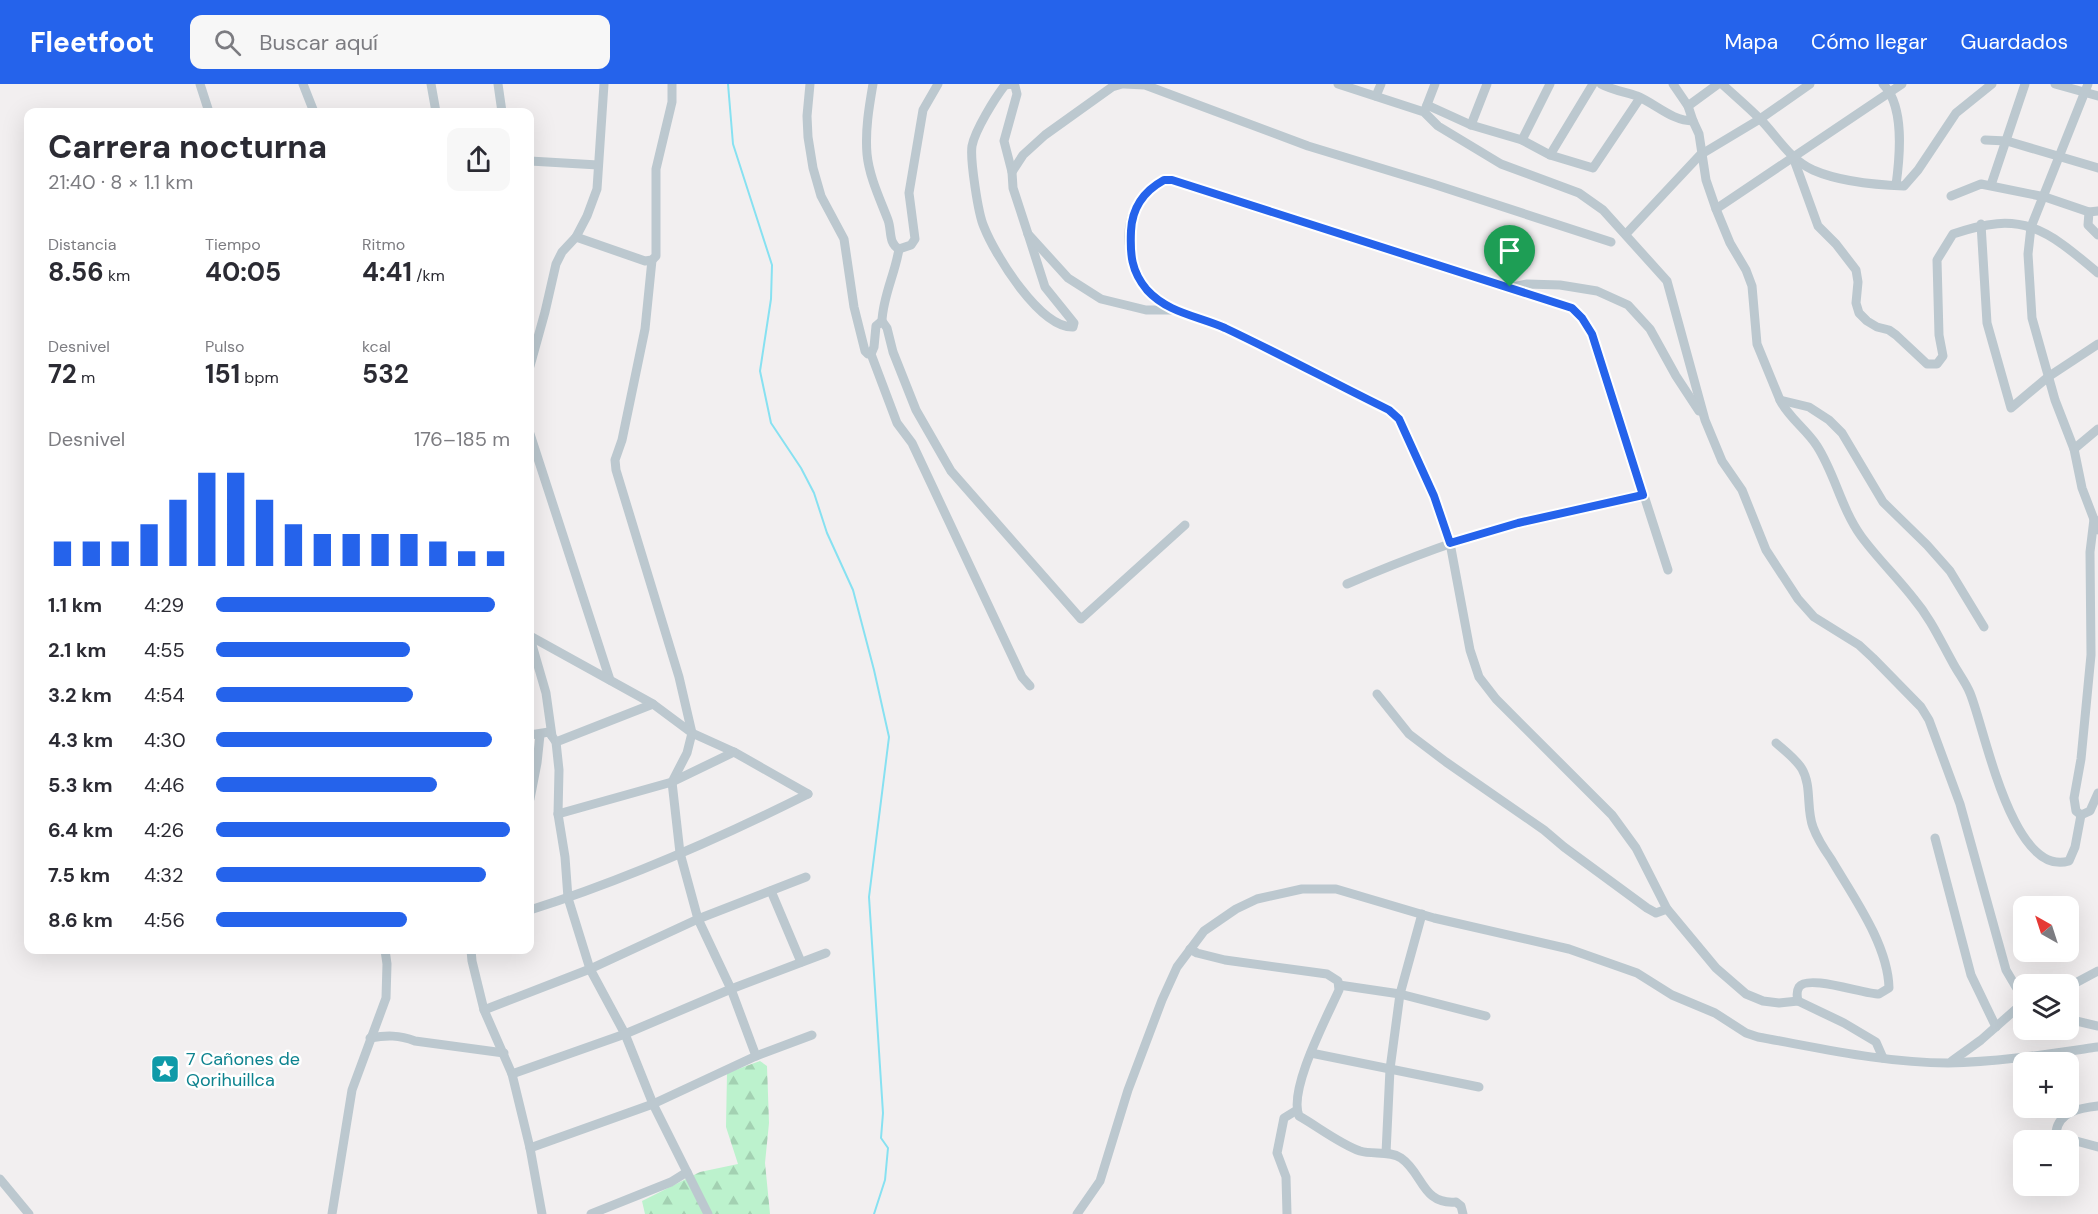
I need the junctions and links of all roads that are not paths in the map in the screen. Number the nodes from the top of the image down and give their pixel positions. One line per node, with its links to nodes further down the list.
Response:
1 (200, 84): 33 (street)
2 (303, 84): 34 (street)
3 (431, 84): 35 (street)
4 (498, 84): 36 (street)
5 (604, 84): 49 (street)
6 (672, 84): 66 (street)
7 (810, 84): 73 (street)
8 (873, 84): 65 (street)
9 (938, 84): 65 (street)
10 (1011, 84): 51 (street); 60 (street)
11 (1123, 84): 51 (street); 64 (street)
12 (1338, 84): 29 (street)
13 (1381, 84): 29 (street)
14 (1435, 84): 37 (street)
15 (1487, 84): 40 (street)
16 (1550, 84): 41 (street)
17 (1593, 84): 44 (street)
18 (1601, 84): 31 (street)
19 (1673, 84): 32 (street)
20 (1720, 84): 32 (street); 38 (street)
21 (1810, 84): 38 (street)
22 (1883, 84): 28 (street)
23 (1902, 84): 28 (street)
24 (1992, 84): 52 (street)
25 (2025, 84): 43 (street)
26 (2055, 84): 27 (street)
27 (2087, 88): 30 (street); 46 (street)
28 (1891, 92): 47 (street); 52 (street)
29 (1376, 96): 37 (street)
30 (2098, 96)
31 (1640, 98): 39 (street); 44 (street)
32 (1688, 106): 39 (street)
33 (208, 108)
34 (312, 108)
35 (435, 108)
36 (501, 108)
37 (1425, 108): 40 (street); 61 (street)
38 (1760, 119): 45 (street); 47 (street)
39 (1693, 121): 45 (street)
40 (1471, 125): 41 (street)
41 (1522, 140): 44 (street)
42 (1985, 140): 43 (street)
43 (2007, 141): 46 (street); 53 (street)
44 (1550, 155)
45 (1700, 155): 56 (street); 61 (street)
46 (2060, 156): 50 (street); 55 (street)
47 (1793, 157): 52 (street); 56 (street); 58 (street)
48 (534, 161): 49 (street)
49 (598, 165): 63 (street)
50 (2098, 168)
51 (1012, 172): 60 (street)
52 (1896, 185)
53 (1991, 185): 54 (street); 55 (street)
54 (1951, 195)
55 (2044, 197): 57 (street); 59 (street)
56 (1716, 209): 75 (street)
57 (2094, 212): 62 (street)
58 (1981, 224): 59 (street); 74 (street)
59 (2031, 227): 67 (street); 74 (street)
60 (1028, 234): 69 (street)
61 (1626, 234): 76 (street)
62 (2098, 235)
63 (576, 237): 66 (street); 72 (street)
64 (1611, 242)
65 (899, 249): 70 (street)
66 (652, 260): 96 (street)
67 (2098, 273)
68 (1510, 287): 69 (street); 76 (street); 80 (street)
69 (1174, 310): 86 (street)
70 (882, 321): 73 (street); 84 (street)
71 (2098, 344): 74 (street)
72 (534, 352)
73 (871, 354): 93 (street)
74 (2048, 377): 79 (street)
75 (1780, 400): 89 (street); 106 (street)
76 (1705, 420): 124 (street)
77 (2098, 429): 79 (street)
78 (534, 446): 92 (street)
79 (2074, 449): 82 (street)
80 (1643, 495): 86 (street); 87 (street)
81 (2098, 499): 82 (street)
82 (2088, 505): 83 (street)
83 (2096, 517): 85 (street); 106 (street)
84 (1185, 525)
85 (2098, 530)
86 (1450, 543): 88 (street); 113 (street)
87 (1668, 570)
88 (1347, 584)
89 (1984, 627)
90 (534, 639): 92 (street)
91 (534, 657): 99 (street)
92 (610, 680): 95 (street)
93 (1030, 686)
94 (1377, 694): 113 (street)
95 (653, 704): 96 (street); 99 (street)
96 (692, 733): 101 (street); 103 (street)
97 (534, 735): 98 (street)
98 (540, 735): 99 (street); 102 (street)
99 (554, 739): 105 (street)
100 (1776, 743): 128 (street)
101 (734, 752): 103 (street); 108 (street)
102 (534, 778)
103 (672, 782): 105 (street); 108 (street)
104 (2098, 794): 106 (street)
105 (558, 814): 111 (street)
106 (2081, 815)
107 (1935, 838): 134 (street)
108 (680, 854): 111 (street); 115 (street)
109 (806, 878): 110 (street)
110 (771, 891): 115 (street); 120 (street)
111 (568, 898): 112 (street); 121 (street)
112 (534, 909)
113 (1666, 909): 128 (street)
114 (1422, 914): 116 (street); 127 (street); 142 (street)
115 (698, 919): 121 (street); 126 (street)
116 (1190, 949): 125 (street); 160 (street)
117 (826, 952): 120 (street)
118 (386, 954): 137 (street)
119 (471, 954): 129 (street)
120 (801, 962): 126 (street)
121 (590, 969): 129 (street); 135 (street)
122 (2098, 970): 123 (street)
123 (2079, 981)
124 (2013, 982)
125 (1339, 985): 127 (street); 140 (street)
126 (731, 989): 135 (street); 141 (street)
127 (1400, 994): 131 (street); 144 (street)
128 (1798, 1002): 142 (street)
129 (484, 1010): 139 (street)
130 (2013, 1012): 134 (street)
131 (1486, 1016)
132 (2079, 1022): 133 (street)
133 (2098, 1026)
134 (1996, 1027): 143 (street)
135 (625, 1034): 145 (street); 147 (street)
136 (812, 1035): 141 (street)
137 (370, 1038): 139 (street); 156 (street)
138 (2098, 1047): 143 (street)
139 (504, 1053): 145 (street)
140 (1311, 1053): 144 (street); 149 (street)
141 (756, 1056): 147 (street)
142 (1883, 1058): 143 (street)
143 (1950, 1063)
144 (1390, 1070): 146 (street); 152 (street)
145 (512, 1074): 151 (street)
146 (1479, 1087)
147 (653, 1104): 151 (street); 153 (street)
148 (2098, 1106): 150 (street)
149 (1297, 1110): 152 (street); 161 (street)
150 (2098, 1148)
151 (530, 1149): 157 (street)
152 (1386, 1153): 162 (street)
153 (687, 1172): 158 (street); 159 (street)
154 (0, 1179): 155 (street)
155 (29, 1214)
156 (332, 1214)
157 (542, 1214)
158 (591, 1214)
159 (708, 1214)
160 (1077, 1214)
161 (1287, 1214)
162 (1463, 1214)

